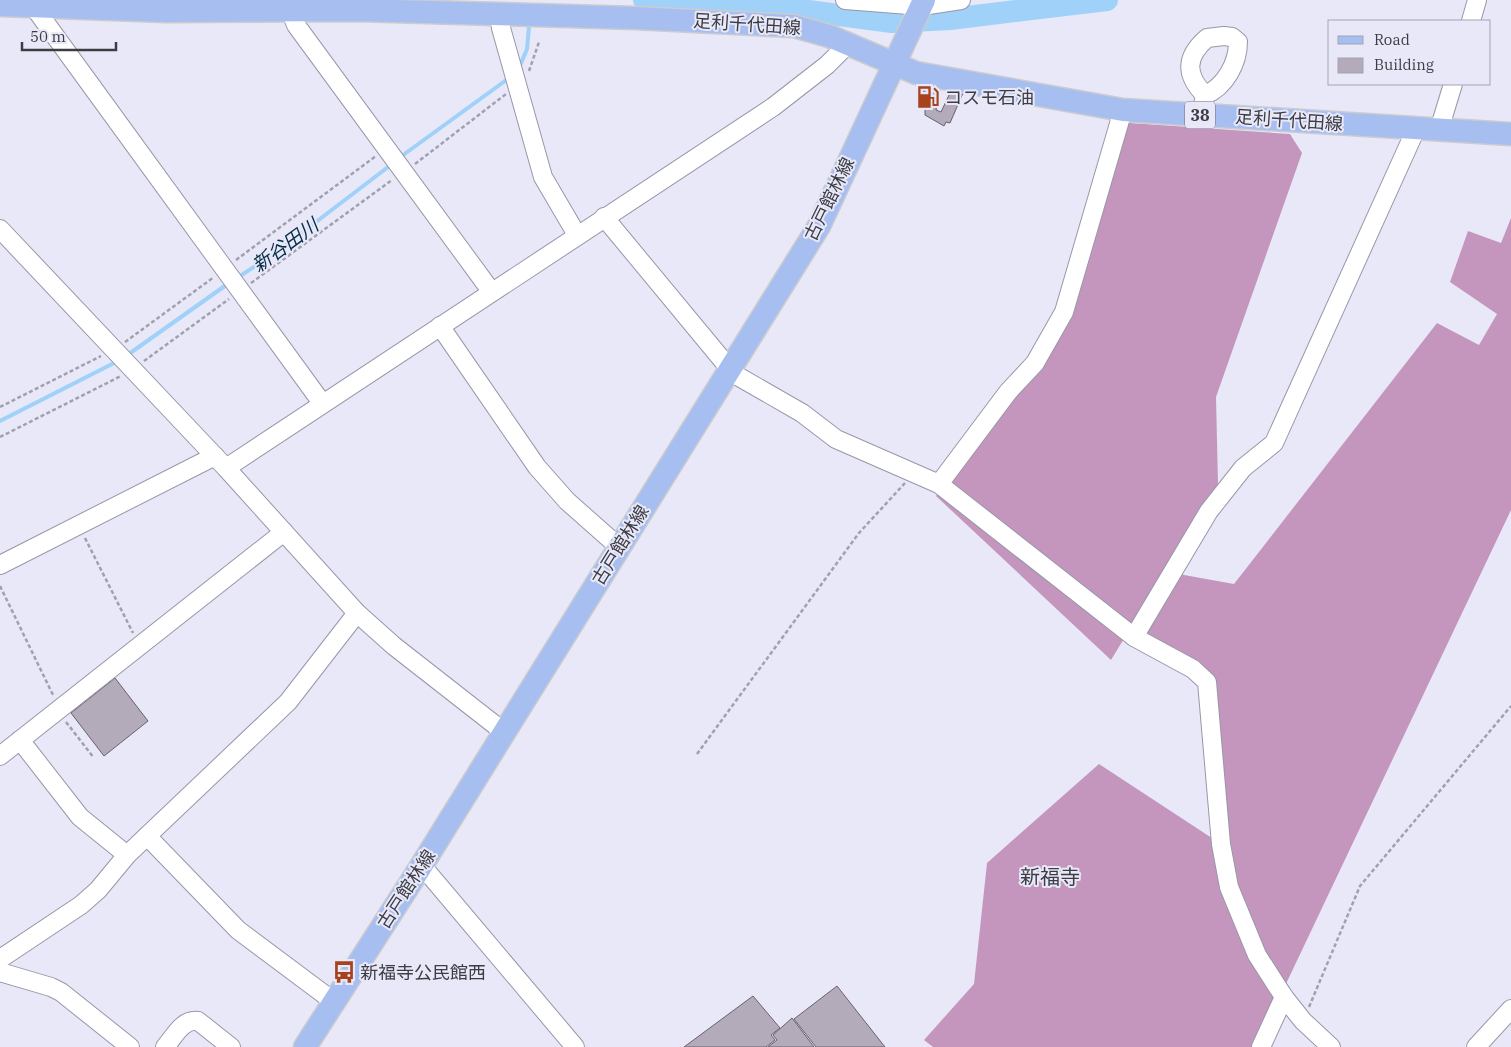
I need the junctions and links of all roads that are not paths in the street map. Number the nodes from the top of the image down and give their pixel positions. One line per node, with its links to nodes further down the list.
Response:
1 (845, 0): 4 (street)
2 (962, 0): 4 (street)
3 (1477, 0): 9 (street)
4 (922, 5): 11 (main road, 古戸館林線)
5 (0, 6): 7 (main road, 足利千代田線 / 38)
6 (277, 6): 7 (main road, 足利千代田線 / 38); 8 (main road, 足利千代田線 / 38); 20 (street)
7 (34, 7): 23 (street)
8 (499, 14): 10 (main road, 足利千代田線 / 38); 19 (street)
9 (1471, 20)
10 (848, 44): 11 (main road, 足利千代田線 / 38); 17 (street)
11 (893, 65): 13 (main road, 足利千代田線 / 38); 22 (main road, 古戸館林線)
12 (1453, 85): 15 (street)
13 (1123, 110): 14 (main road, 足利千代田線 / 38); 25 (street)
14 (1416, 128): 15 (main road, 足利千代田線 / 38); 30 (street)
15 (1439, 130): 16 (main road, 足利千代田線 / 38)
16 (1511, 134)
17 (604, 217): 19 (street); 22 (street)
18 (0, 230): 24 (street)
19 (577, 235): 20 (street)
20 (491, 291): 21 (street)
21 (440, 326): 23 (street); 27 (street)
22 (729, 368): 25 (street); 27 (main road, 古戸館林線)
23 (322, 403): 24 (street)
24 (220, 462): 26 (street); 28 (street)
25 (940, 484): 30 (street)
26 (284, 532): 29 (street); 32 (street)
27 (619, 547): 31 (main road, 古戸館林線)
28 (0, 565)
29 (356, 613): 31 (street); 34 (street)
30 (1134, 637): 39 (street)
31 (504, 732): 36 (main road, 古戸館林線)
32 (20, 740): 33 (street); 35 (street)
33 (0, 756)
34 (147, 836): 35 (street); 40 (street)
35 (127, 855): 37 (street)
36 (420, 868): 40 (main road, 古戸館林線); 46 (street)
37 (0, 959)
38 (0, 972): 42 (street)
39 (1284, 997): 47 (street); 48 (street)
40 (333, 1001): 45 (main road, 古戸館林線)
41 (1511, 1009): 49 (street)
42 (130, 1047)
43 (165, 1047): 44 (street)
44 (231, 1047)
45 (305, 1047)
46 (574, 1047)
47 (1260, 1047)
48 (1331, 1047)
49 (1476, 1047)

